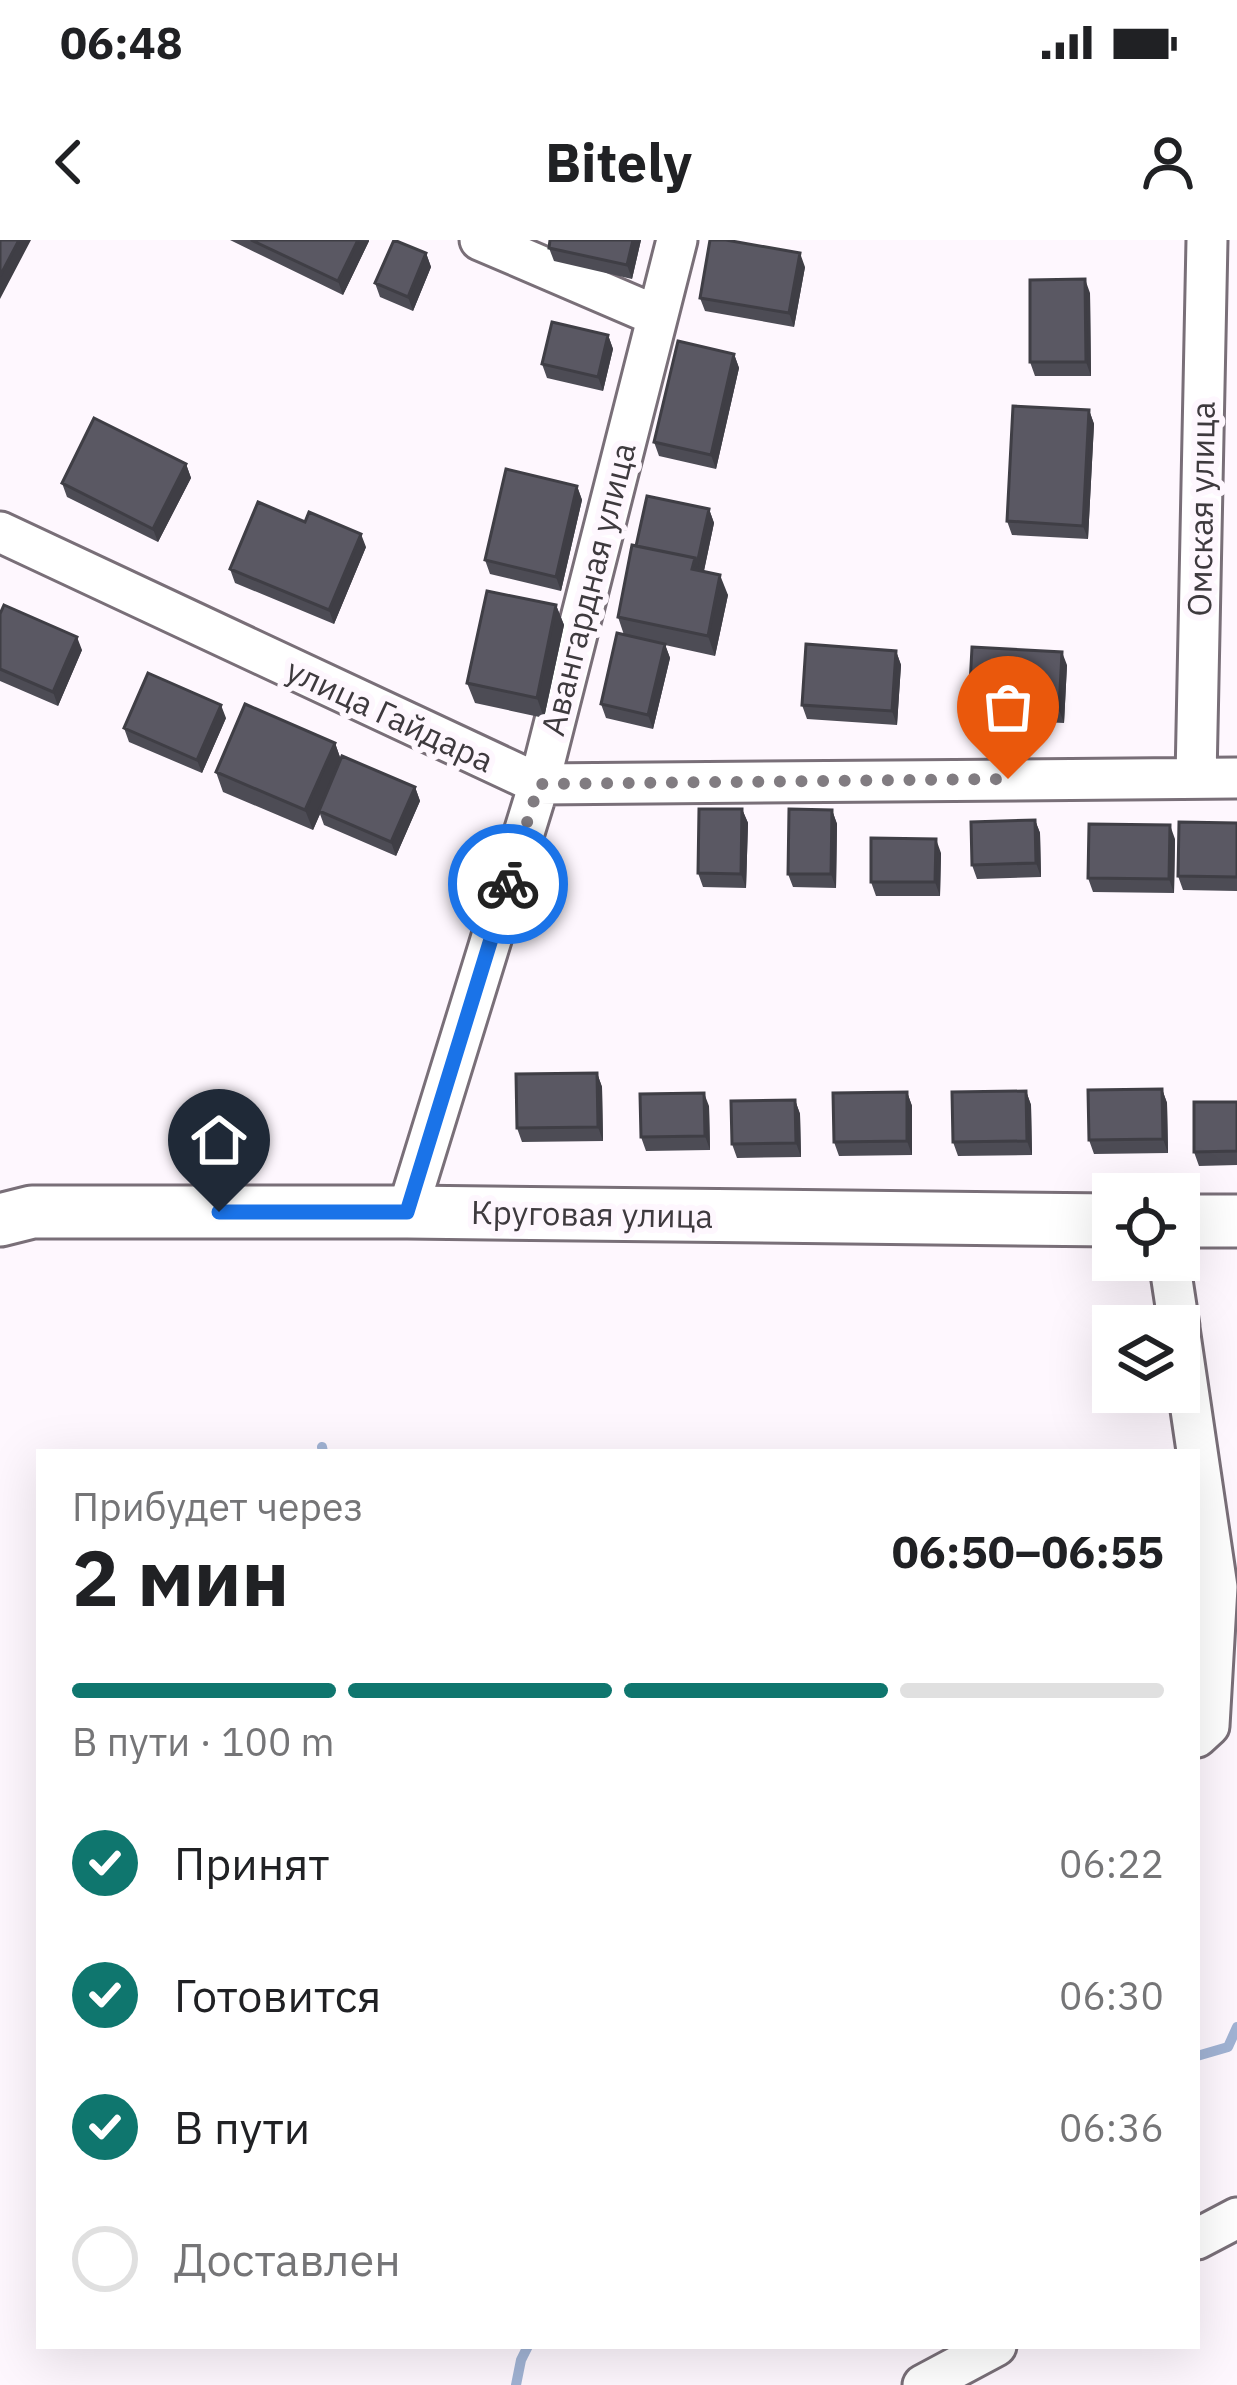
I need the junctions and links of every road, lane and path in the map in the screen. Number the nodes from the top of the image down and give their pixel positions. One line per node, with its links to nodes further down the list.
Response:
1 (480, 240): 4 (street)
2 (677, 240): 4 (street, Авангардная улица)
3 (1207, 240): 6 (street, Омская улица)
4 (657, 316): 8 (street, Авангардная улица)
5 (0, 532): 8 (street, улица Гайдара)
6 (1196, 778): 7 (street, улица Гайдара); 8 (street, улица Гайдара)
7 (1237, 778)
8 (539, 784): 9 (street, Авангардная улица)
9 (407, 1212): 10 (street, Круговая улица); 11 (street, Круговая улица)
10 (0, 1220)
11 (1092, 1220)
12 (1200, 1221): 13 (street)
13 (1237, 1221)
14 (1192, 1413): 15 (street)
15 (1197, 1449)
16 (1200, 1471): 17 (street)
17 (1200, 1734)
18 (1237, 2218): 19 (street)
19 (1200, 2237)
20 (989, 2362): 21 (street)
21 (923, 2385)

